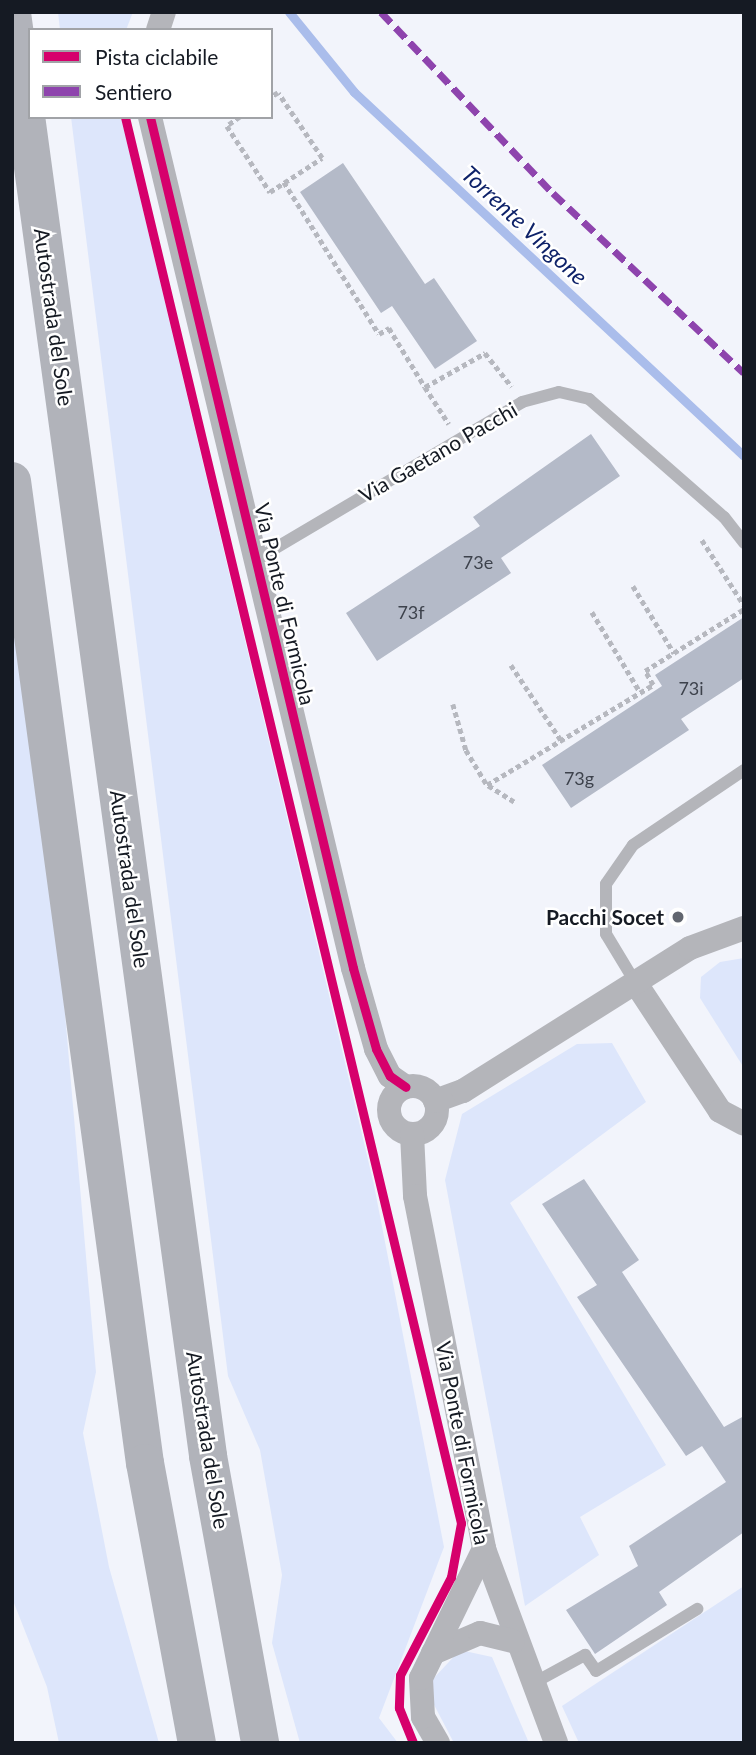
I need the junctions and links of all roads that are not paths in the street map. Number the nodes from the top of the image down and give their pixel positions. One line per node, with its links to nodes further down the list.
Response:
1 (12, 13): 19 (highway, Autostrada del Sole)
2 (150, 119): 5 (street, Via Ponte di Formicola)
3 (12, 481): 18 (highway)
4 (744, 543): 5 (lane, Via Gaetano Pacchi)
5 (257, 559): 9 (street, Via Ponte di Formicola)
6 (744, 771): 8 (lane)
7 (744, 928): 8 (street)
8 (635, 982): 10 (street); 11 (street)
9 (406, 1087): 10 (street, Via Ponte di Formicola); 12 (street)
10 (435, 1101): 12 (street)
11 (744, 1124)
12 (412, 1134): 13 (street, Via Ponte di Formicola)
13 (484, 1549): 15 (street, Via Ponte di Formicola); 16 (street)
14 (697, 1609): 17 (lane)
15 (513, 1641): 16 (street); 17 (street, Via Ponte di Formicola)
16 (433, 1653): 20 (street)
17 (529, 1685): 21 (street, Via Ponte di Formicola)
18 (197, 1743)
19 (260, 1743)
20 (438, 1743)
21 (556, 1743)

